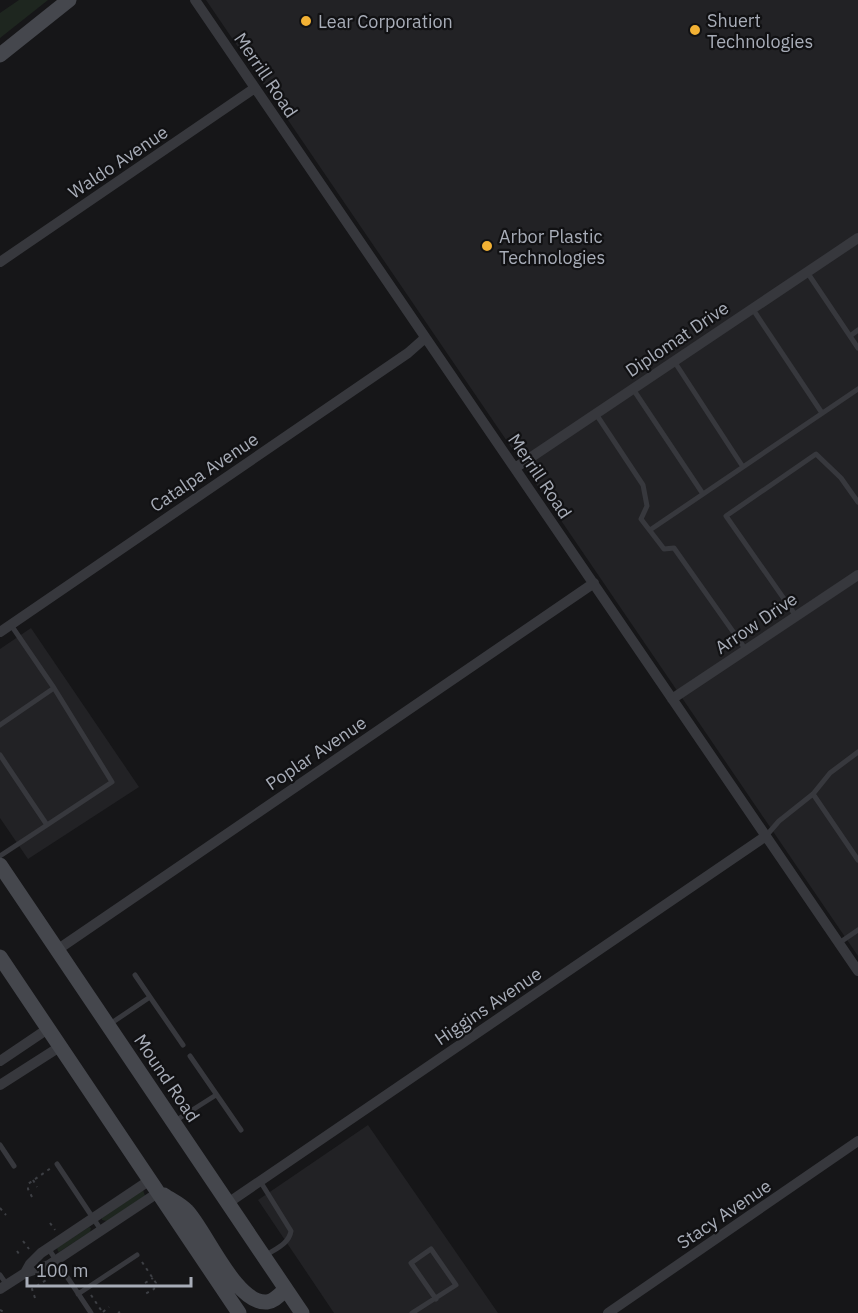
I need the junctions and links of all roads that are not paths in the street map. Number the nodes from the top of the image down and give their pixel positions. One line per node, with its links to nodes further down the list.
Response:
1 (69, 0): 3 (main road)
2 (195, 0): 4 (street, Merrill Road)
3 (0, 55)
4 (255, 88): 6 (street, Waldo Avenue); 11 (street, Merrill Road)
5 (858, 238): 7 (street, Diplomat Drive)
6 (0, 262)
7 (807, 272): 8 (street, Diplomat Drive); 10 (lane)
8 (752, 308): 13 (street, Diplomat Drive); 16 (lane)
9 (858, 330): 10 (lane)
10 (850, 336): 12 (lane)
11 (425, 338): 19 (street, Merrill Road); 26 (street, Catalpa Avenue)
12 (858, 348)
13 (674, 361): 15 (street, Diplomat Drive); 18 (lane)
14 (858, 388): 16 (lane)
15 (633, 389): 17 (street, Diplomat Drive); 20 (lane)
16 (822, 412): 18 (lane)
17 (596, 414): 19 (street, Diplomat Drive); 22 (lane)
18 (742, 467): 20 (lane)
19 (515, 468): 24 (street, Merrill Road)
20 (703, 494): 22 (lane)
21 (858, 502): 25 (lane)
22 (650, 530): 28 (lane)
23 (858, 575): 25 (street, Arrow Drive)
24 (594, 583): 30 (street, Merrill Road); 42 (street, Poplar Avenue)
25 (796, 616): 28 (street, Arrow Drive)
26 (11, 624): 27 (street, Catalpa Avenue); 29 (lane)
27 (0, 632)
28 (746, 650): 30 (street, Arrow Drive)
29 (54, 688): 31 (lane); 35 (lane)
30 (672, 699): 36 (street, Merrill Road)
31 (0, 725)
32 (858, 752): 34 (lane)
33 (0, 755): 35 (lane)
34 (813, 794): 36 (lane); 38 (lane)
35 (47, 825): 37 (lane)
36 (766, 836): 41 (street, Merrill Road); 61 (street, Higgins Avenue)
37 (0, 856)
38 (858, 860)
39 (0, 864): 42 (main road, Mound Road)
40 (858, 930): 41 (lane)
41 (839, 943): 44 (street, Merrill Road)
42 (57, 950): 47 (main road, Mound Road)
43 (0, 957): 48 (main road)
44 (858, 971)
45 (135, 975): 46 (lane)
46 (150, 997): 47 (lane); 49 (lane)
47 (108, 1025): 55 (main road, Mound Road)
48 (49, 1028): 50 (main road); 52 (street)
49 (183, 1045)
50 (61, 1046): 53 (street); 62 (main road)
51 (190, 1056): 54 (lane)
52 (0, 1061)
53 (0, 1085)
54 (216, 1095): 55 (lane); 56 (lane)
55 (174, 1122): 63 (main road, Mound Road)
56 (241, 1130)
57 (858, 1141): 80 (street, Stacy Avenue)
58 (0, 1145): 60 (lane)
59 (55, 1165): 64 (lane)
60 (14, 1166)
61 (260, 1182): 63 (street, Higgins Avenue); 67 (lane)
62 (154, 1186): 64 (street); 65 (street); 73 (main road); 77 (main road)
63 (228, 1203): 67 (main road, Mound Road)
64 (93, 1218): 65 (lane); 66 (street)
65 (101, 1231): 69 (street)
66 (48, 1248): 69 (lane); 70 (street)
67 (264, 1256): 73 (main road, Mound Road)
68 (139, 1257): 74 (lane)
69 (56, 1261): 70 (street); 74 (lane)
70 (25, 1273): 72 (street)
71 (0, 1275): 72 (lane)
72 (3, 1287)
73 (286, 1289): 78 (main road, Mound Road)
74 (78, 1294): 76 (lane)
75 (436, 1299): 75 (lane); 79 (lane)
76 (91, 1313)
77 (239, 1313)
78 (302, 1313)
79 (412, 1313)
80 (608, 1313)

